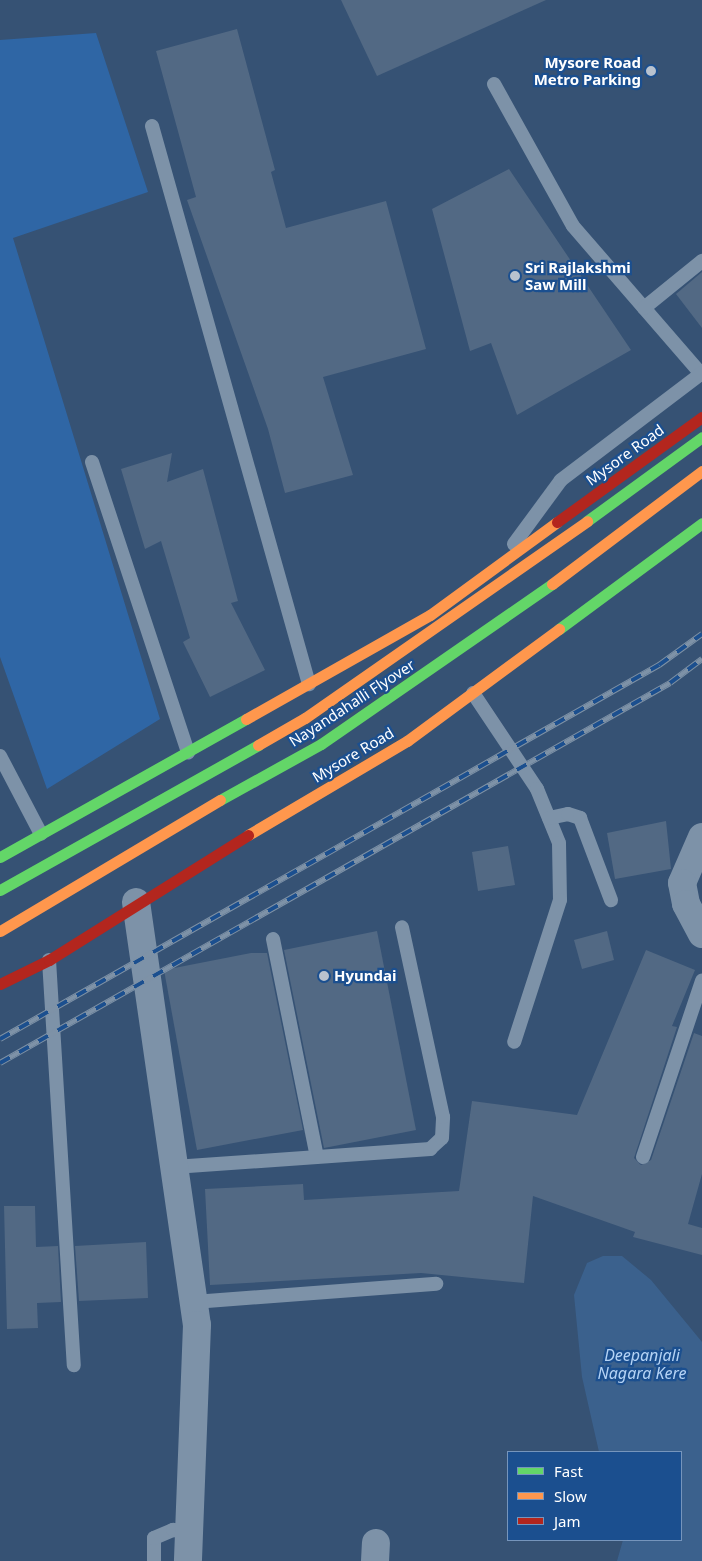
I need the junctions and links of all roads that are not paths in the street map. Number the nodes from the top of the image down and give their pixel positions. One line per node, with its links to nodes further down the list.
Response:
1 (494, 84): 4 (lane)
2 (152, 126): 12 (lane)
3 (702, 261): 4 (lane)
4 (644, 308): 5 (lane)
5 (701, 374): 11 (lane)
6 (702, 417): 11 (main road, Mysore Road)
7 (702, 437): 20 (main road, Nayandahalli Flyover)
8 (92, 462): 14 (lane)
9 (702, 471): 24 (main road, Nayandahalli Flyover)
10 (702, 523): 13 (main road, Mysore Road)
11 (499, 564): 12 (main road, Mysore Road)
12 (308, 684): 14 (main road, Mysore Road)
13 (473, 693): 16 (lane); 22 (main road, Mysore Road)
14 (188, 753): 17 (main road, Mysore Road)
15 (0, 756): 17 (lane)
16 (549, 818): 21 (lane); 30 (lane)
17 (41, 834): 19 (main road, Mysore Road)
18 (702, 838): 25 (street)
19 (0, 857)
20 (0, 890)
21 (612, 900)
22 (136, 902): 27 (main road, Mysore Road); 33 (street)
23 (402, 927): 31 (lane)
24 (0, 931)
25 (702, 934)
26 (273, 939): 31 (lane)
27 (49, 960): 29 (main road, Mysore Road); 36 (lane)
28 (702, 981): 32 (lane)
29 (0, 984)
30 (514, 1042)
31 (316, 1157): 33 (lane)
32 (643, 1157)
33 (174, 1167): 35 (street)
34 (436, 1284): 35 (lane)
35 (194, 1302): 37 (street)
36 (74, 1365)
37 (189, 1532): 38 (lane); 39 (street)
38 (154, 1561)
39 (188, 1561)

